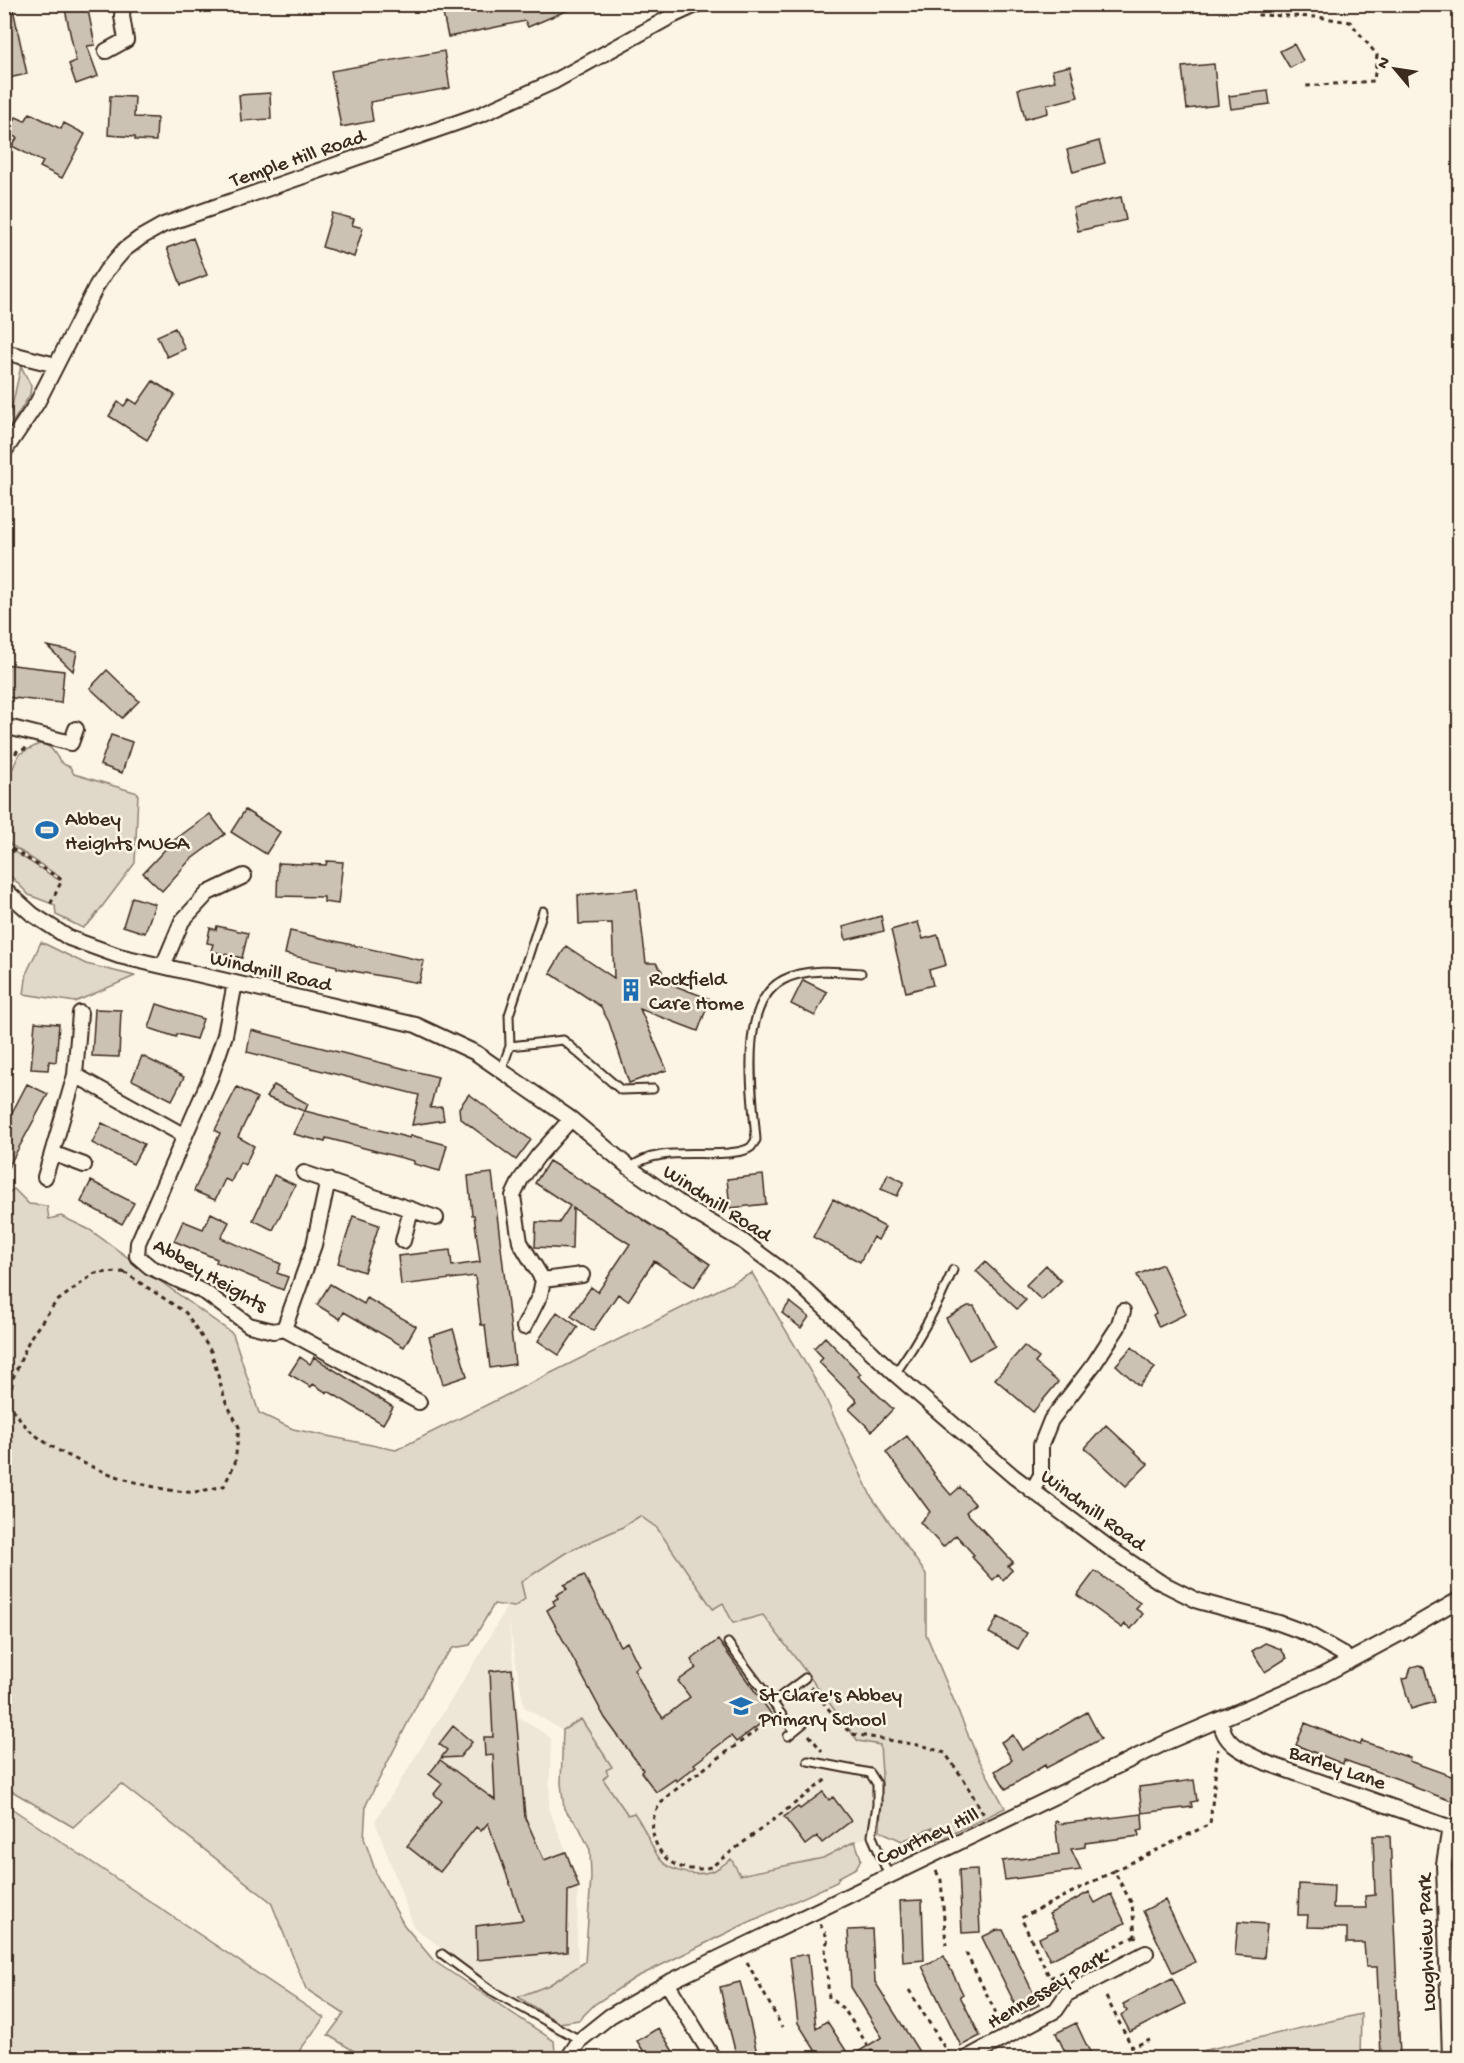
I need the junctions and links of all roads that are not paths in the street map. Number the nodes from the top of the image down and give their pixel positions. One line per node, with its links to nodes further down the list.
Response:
1 (123, 4): 3 (street)
2 (698, 4): 5 (street, Temple Hill Road)
3 (106, 51)
4 (4, 352): 5 (street)
5 (56, 365): 6 (street, Temple Hill Road)
6 (4, 452)
7 (4, 726): 8 (street)
8 (76, 729)
9 (244, 876): 12 (street)
10 (7, 898): 12 (street, Windmill Road)
11 (543, 911): 16 (lane)
12 (163, 966): 14 (street, Windmill Road)
13 (861, 973): 24 (lane)
14 (235, 983): 17 (street, Windmill Road); 21 (street, Abbey Heights)
15 (80, 1013): 18 (street)
16 (510, 1046): 17 (lane); 19 (lane)
17 (501, 1071): 20 (street, Windmill Road)
18 (75, 1075): 21 (street); 22 (street)
19 (653, 1089)
20 (571, 1119): 24 (street, Windmill Road); 33 (street)
21 (185, 1136): 36 (street, Abbey Heights)
22 (52, 1153): 23 (street); 26 (street)
23 (84, 1165)
24 (630, 1168): 37 (street, Windmill Road)
25 (304, 1173): 27 (street)
26 (45, 1177)
27 (328, 1180): 28 (street); 36 (street, Abbey Heights)
28 (411, 1209): 29 (street); 30 (street)
29 (436, 1218)
30 (403, 1241)
31 (953, 1270): 37 (lane)
32 (582, 1275): 33 (street)
33 (543, 1280): 35 (street)
34 (1123, 1311): 39 (street)
35 (524, 1327)
36 (284, 1329): 38 (street, Abbey Heights)
37 (895, 1374): 39 (street, Windmill Road)
38 (419, 1402)
39 (1032, 1491): 42 (street, Windmill Road)
40 (1460, 1599): 42 (street, Courtney Hill)
41 (728, 1643): 44 (lane)
42 (1348, 1662): 45 (street, Courtney Hill)
43 (805, 1678): 44 (lane)
44 (773, 1702): 46 (lane)
45 (1221, 1720): 48 (street, Barley Lane); 49 (street, Courtney Hill)
46 (805, 1727)
47 (808, 1761): 49 (lane)
48 (1455, 1829): 57 (street, Loughview Park)
49 (889, 1876): 52 (street, Courtney Hill)
50 (1146, 1953): 56 (street, Hennessey Park)
51 (442, 1954): 53 (lane)
52 (667, 1983): 53 (street, Courtney Hill); 55 (street)
53 (580, 2040): 54 (street, Courtney Hill)
54 (568, 2058)
55 (713, 2058)
56 (968, 2058)
57 (1450, 2058)

